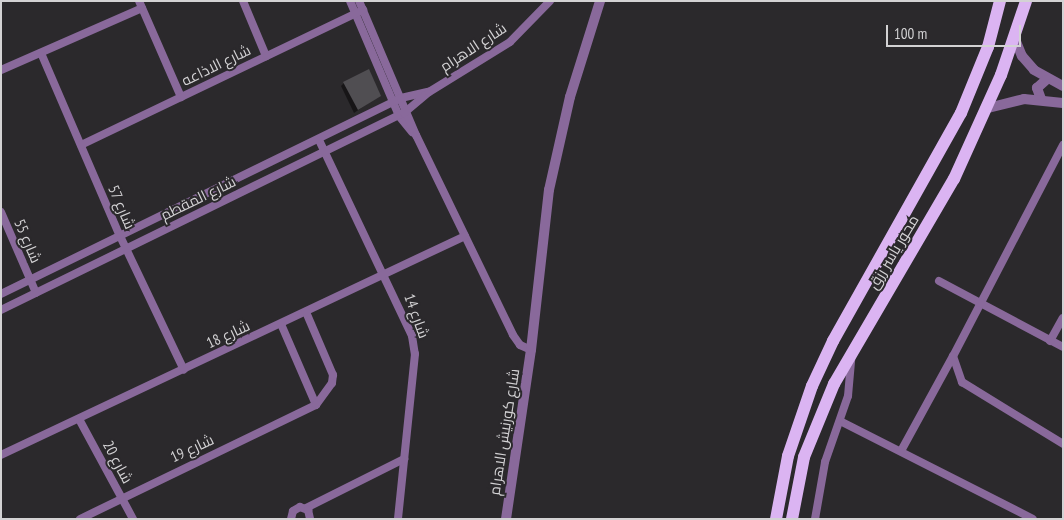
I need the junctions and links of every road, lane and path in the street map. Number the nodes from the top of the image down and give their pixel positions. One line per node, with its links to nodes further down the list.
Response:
1 (243, 1): 13 (street)
2 (350, 1): 10 (street)
3 (359, 1): 9 (street)
4 (550, 1): 17 (street, شارع الاهرام)
5 (600, 1): 47 (street, شارع كورنيش الاهرام)
6 (1000, 1): 66 (main road, محور ياسر رزق)
7 (1026, 1): 11 (main road, محور ياسر رزق)
8 (141, 5): 12 (street); 18 (street)
9 (363, 10): 10 (street, شارع الاذاعه); 19 (street)
10 (355, 14): 13 (street, شارع الاذاعه); 21 (street)
11 (1015, 40): 15 (street); 23 (main road, محور ياسر رزق)
12 (41, 53): 14 (street); 29 (street, شارع 57)
13 (266, 56): 18 (street, شارع الاذاعه)
14 (1, 70)
15 (1046, 80): 16 (street); 20 (street)
16 (1063, 86)
17 (429, 92): 19 (street, شارع الاهرام); 24 (street, شارع الاهرام)
18 (181, 97): 29 (street, شارع الاذاعه)
19 (402, 98): 21 (street, شارع المقطم); 24 (street)
20 (1041, 99): 22 (street); 23 (street)
21 (393, 103): 25 (street); 27 (street, شارع المقطم)
22 (1063, 103)
23 (988, 108): 48 (main road, محور ياسر رزق)
24 (408, 111): 25 (street, شارع المقطم); 26 (street)
25 (399, 116): 26 (street); 30 (street, شارع المقطم)
26 (416, 136): 33 (street)
27 (319, 140): 30 (street, شارع 14); 32 (street, شارع المقطم)
28 (1063, 145): 40 (street)
29 (81, 146): 32 (street, شارع 57)
30 (325, 152): 34 (street, شارع المقطم); 35 (street, شارع 14)
31 (1, 212): 36 (street, شارع 55)
32 (120, 236): 34 (street, شارع 57); 36 (street, شارع المقطم)
33 (465, 236): 35 (street, شارع 18); 47 (street)
34 (126, 249): 38 (street, شارع المقطم); 50 (street, شارع 57)
35 (385, 274): 42 (street, شارع 18); 57 (street, شارع 14)
36 (30, 280): 38 (street, شارع 55); 39 (street, شارع المقطم)
37 (939, 281): 40 (street)
38 (36, 293): 41 (street, شارع المقطم)
39 (1, 294)
40 (980, 303): 45 (street); 49 (street)
41 (1, 310)
42 (306, 312): 44 (street, شارع 18); 51 (street, شارع 19)
43 (1063, 318): 45 (street)
44 (282, 324): 50 (street, شارع 18); 51 (street)
45 (1050, 341): 46 (street)
46 (1063, 347)
47 (531, 350): 65 (street, شارع كورنيش الاهرام)
48 (851, 354): 53 (street); 67 (main road, محور ياسر رزق)
49 (953, 356): 54 (street); 55 (street)
50 (184, 370): 52 (street, شارع 18)
51 (316, 405): 58 (street, شارع 19)
52 (79, 419): 56 (street, شارع 18); 58 (street, شارع 20)
53 (840, 421): 55 (street); 68 (street)
54 (1063, 444)
55 (901, 451): 69 (street)
56 (1, 456)
57 (404, 459): 59 (street); 64 (street, شارع 14)
58 (121, 497): 61 (street, شارع 19); 62 (street, شارع 20)
59 (306, 508): 60 (street); 63 (street)
60 (289, 518)
61 (80, 519)
62 (133, 519)
63 (310, 519)
64 (398, 519)
65 (506, 519)
66 (776, 519)
67 (792, 519)
68 (815, 519)
69 (1033, 519)

